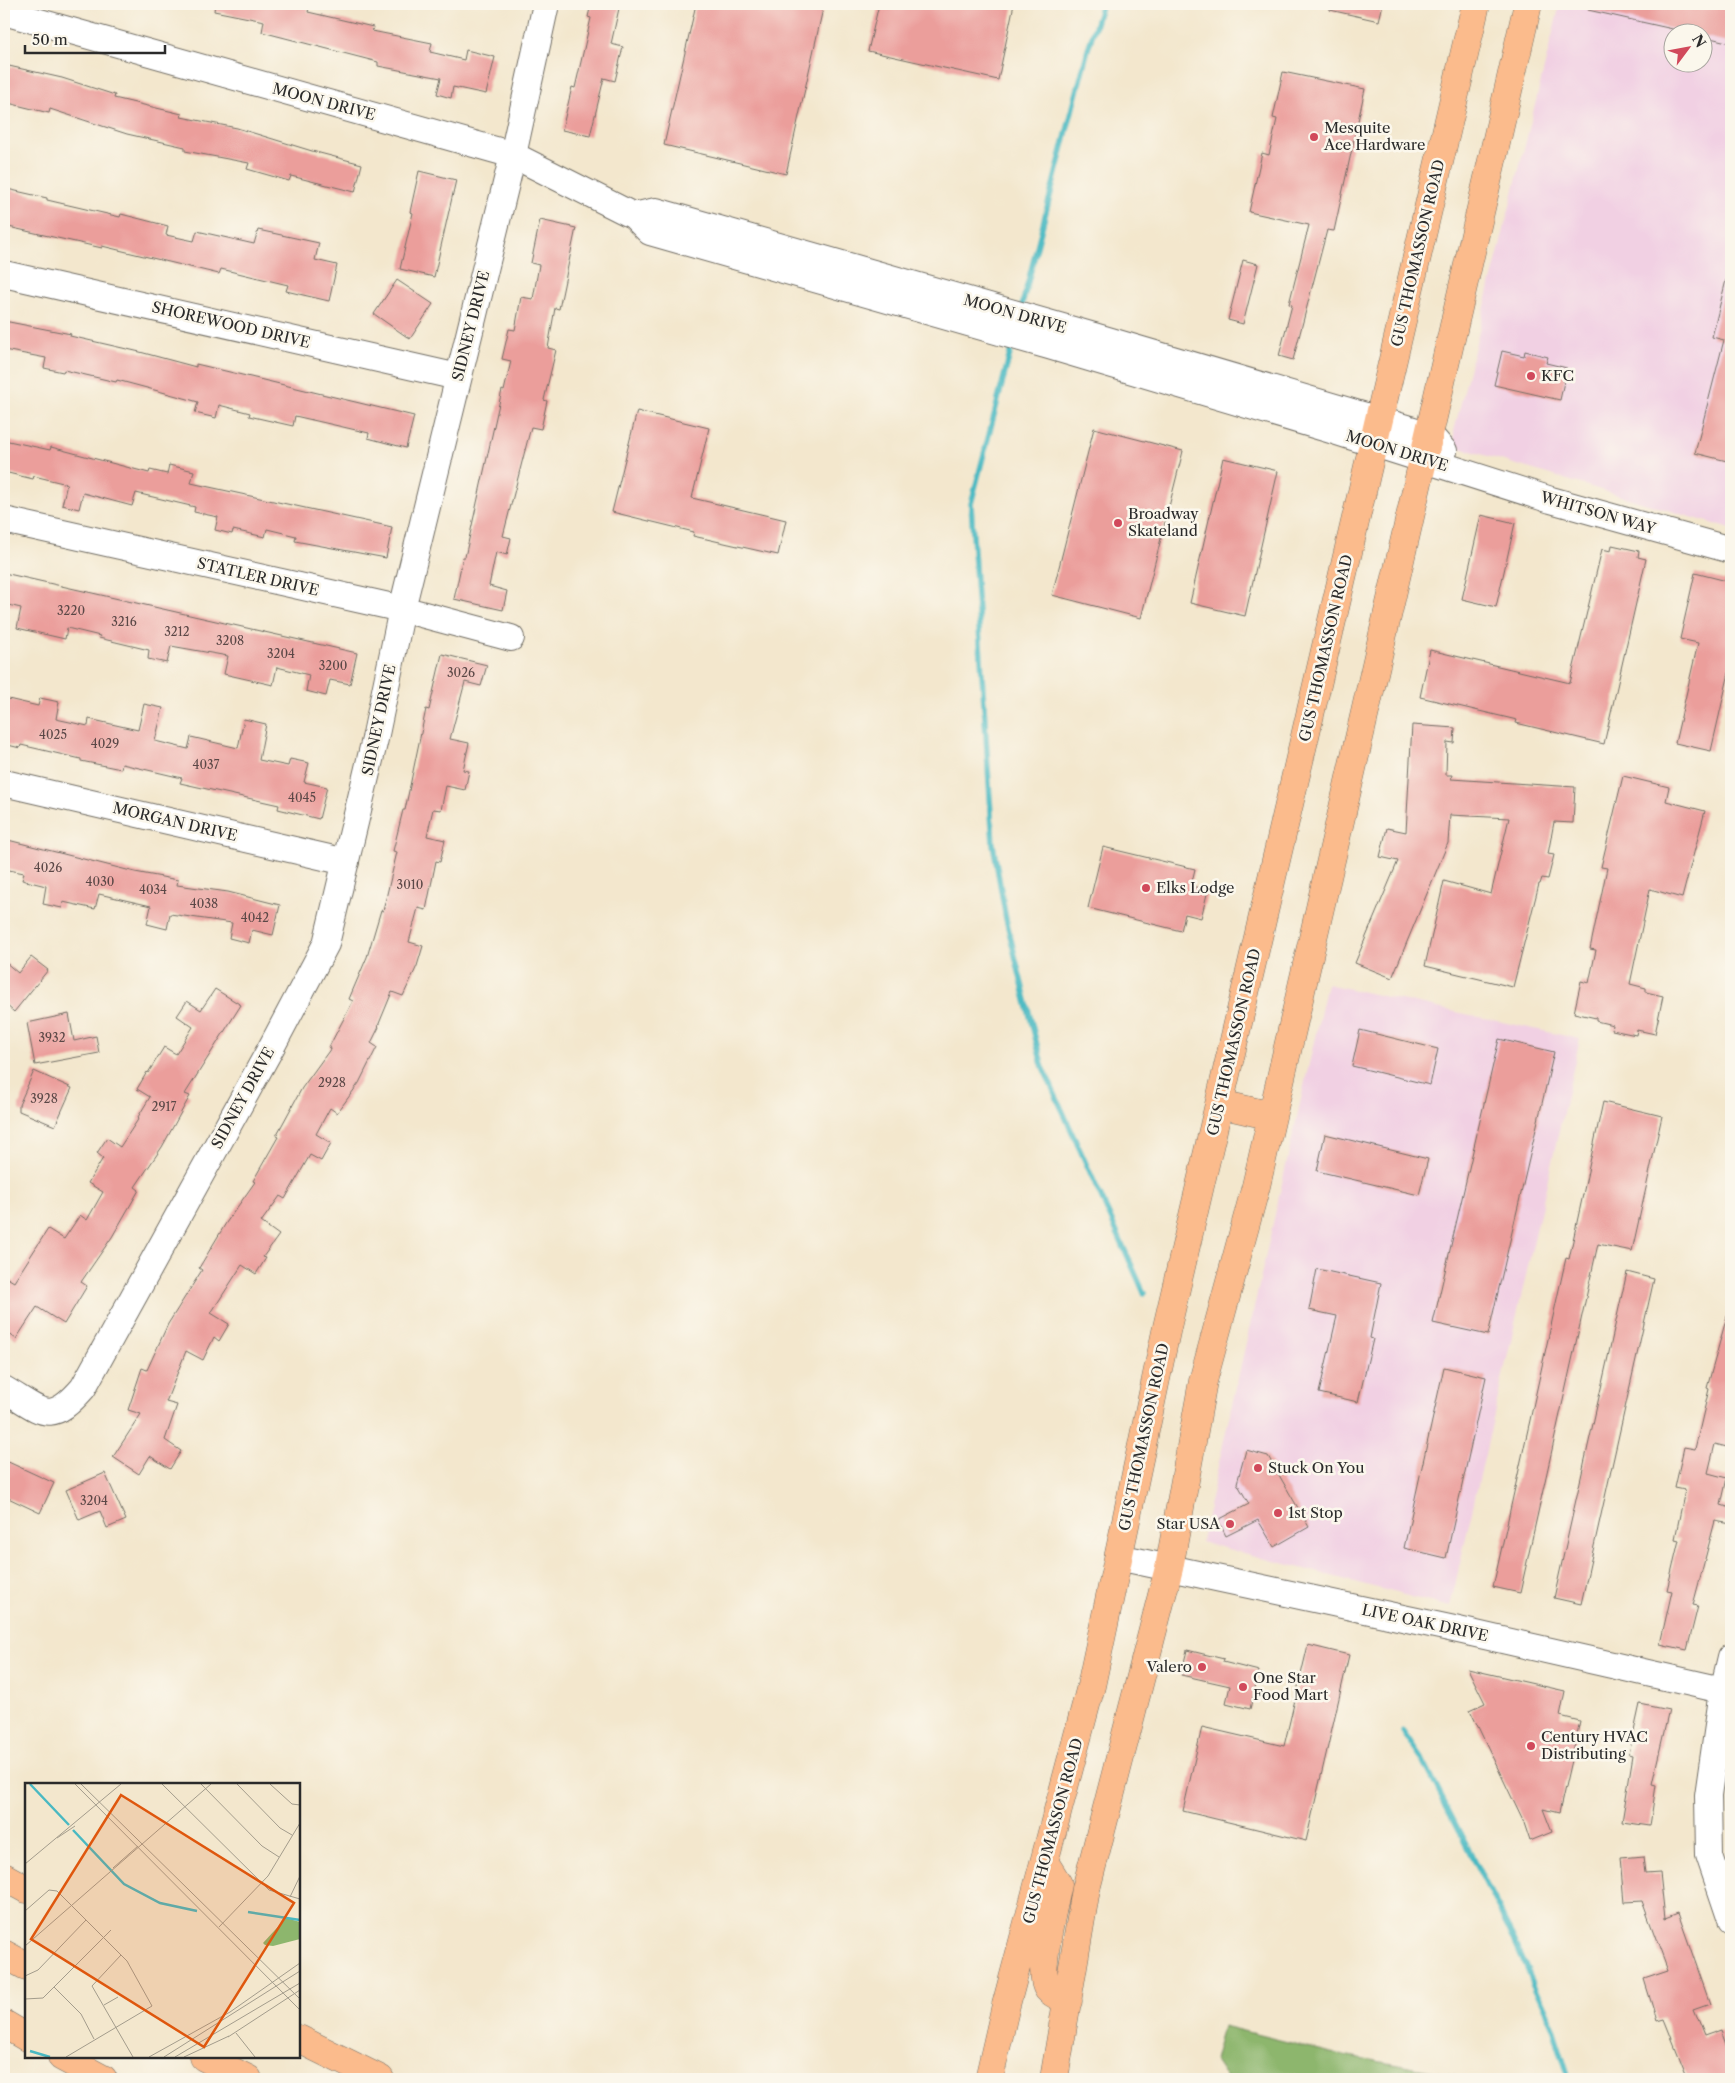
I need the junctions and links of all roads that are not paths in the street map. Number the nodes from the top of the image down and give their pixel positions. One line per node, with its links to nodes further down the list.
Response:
1 (546, 4): 5 (street, SIDNEY DRIVE)
2 (1476, 4): 8 (main road, GUS THOMASSON ROAD)
3 (1528, 4): 9 (main road)
4 (4, 12): 5 (street, MOON DRIVE)
5 (513, 155): 7 (street, SIDNEY DRIVE); 8 (street, MOON DRIVE)
6 (4, 274): 7 (street, SHOREWOOD DRIVE)
7 (458, 377): 13 (street, SIDNEY DRIVE)
8 (1376, 432): 9 (street, MOON DRIVE); 17 (main road, GUS THOMASSON ROAD)
9 (1427, 448): 10 (street, MOON DRIVE); 18 (main road)
10 (1465, 472): 12 (street, WHITSON WAY)
11 (4, 520): 13 (street, STATLER DRIVE)
12 (1731, 550)
13 (402, 609): 14 (street, STATLER DRIVE); 16 (street, SIDNEY DRIVE)
14 (511, 638)
15 (4, 782): 16 (street, MORGAN DRIVE)
16 (346, 862): 19 (street, SIDNEY DRIVE)
17 (1220, 1104): 18 (main road); 20 (main road, GUS THOMASSON ROAD)
18 (1272, 1116): 21 (main road)
19 (4, 1389)
20 (1118, 1557): 21 (street, LIVE OAK DRIVE); 24 (main road, GUS THOMASSON ROAD)
21 (1169, 1568): 23 (street, LIVE OAK DRIVE); 30 (main road)
22 (1731, 1657): 23 (street)
23 (1727, 1692): 27 (street)
24 (1045, 1862): 30 (main road); 39 (main road, GUS THOMASSON ROAD)
25 (4, 1877): 26 (main road)
26 (25, 1888)
27 (1731, 1920)
28 (4, 1954): 29 (main road)
29 (25, 1965)
30 (1068, 2001): 40 (main road)
31 (4, 2024): 32 (main road)
32 (25, 2036)
33 (300, 2039): 38 (main road)
34 (64, 2058): 36 (main road)
35 (206, 2058): 37 (main road)
36 (103, 2079)
37 (248, 2079)
38 (380, 2079)
39 (989, 2079)
40 (1054, 2079)

